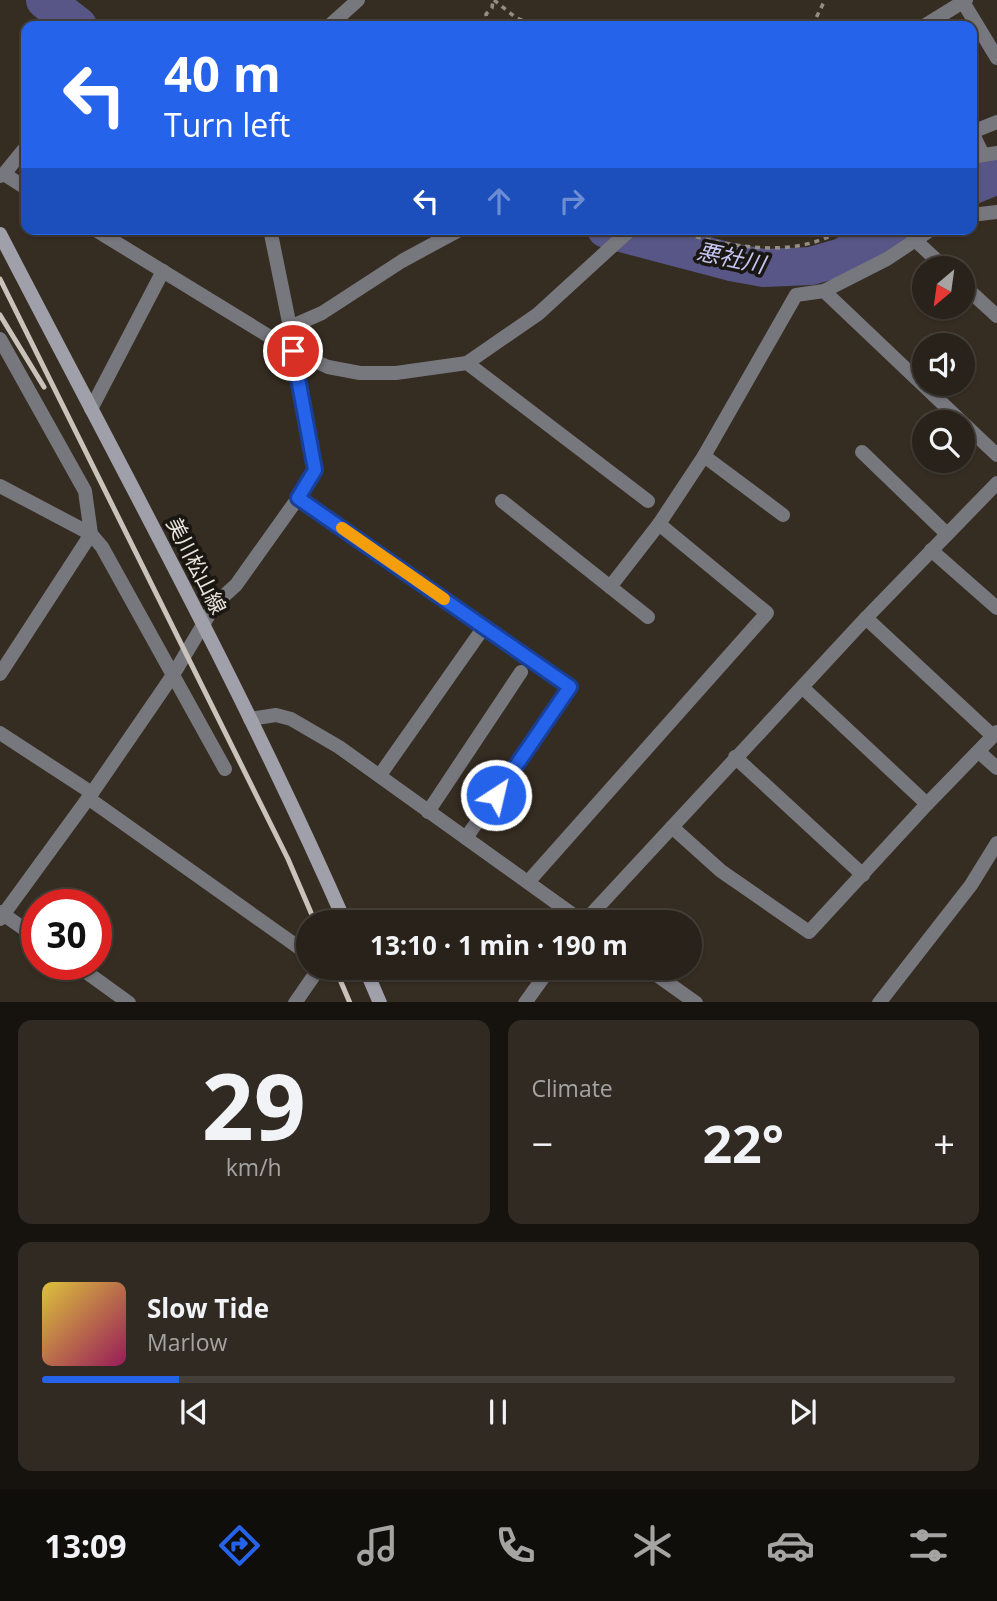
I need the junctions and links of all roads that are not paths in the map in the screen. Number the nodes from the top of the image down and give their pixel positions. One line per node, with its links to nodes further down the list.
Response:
1 (358, 0): 3 (street)
2 (965, 1): 4 (street); 5 (street)
3 (335, 21)
4 (932, 21)
5 (976, 21)
6 (977, 22): 7 (street)
7 (997, 58)
8 (997, 122): 9 (street)
9 (977, 130)
10 (21, 153): 11 (street)
11 (2, 175): 12 (street)
12 (21, 185)
13 (997, 212): 14 (street)
14 (977, 214)
15 (0, 234): 31 (main road, 美川松山線)
16 (104, 235): 23 (street)
17 (271, 235): 27 (street)
18 (450, 235): 27 (street)
19 (624, 235): 30 (street)
20 (923, 235): 21 (street)
21 (915, 240): 22 (street); 24 (street)
22 (932, 256)
23 (163, 271): 29 (street); 31 (street)
24 (824, 291): 32 (street); 36 (street)
25 (975, 296): 26 (street)
26 (997, 316)
27 (290, 327): 29 (street)
28 (0, 340): 44 (street)
29 (293, 351): 30 (street); 39 (street)
30 (467, 363): 41 (street)
31 (91, 410): 51 (main road, 美川松山線)
32 (949, 410)
33 (975, 434): 35 (street)
34 (862, 452): 45 (street)
35 (997, 454)
36 (704, 456): 42 (street); 43 (street)
37 (997, 483): 45 (street)
38 (0, 486): 44 (street)
39 (298, 498): 51 (street); 52 (street)
40 (502, 501): 47 (street)
41 (648, 502)
42 (783, 515)
43 (659, 524): 47 (street); 72 (street)
44 (91, 534): 54 (street); 55 (street)
45 (947, 534): 46 (street)
46 (931, 550): 48 (street); 50 (street)
47 (610, 587): 49 (street)
48 (997, 608)
49 (648, 617)
50 (866, 618): 56 (street); 59 (street)
51 (203, 625): 55 (street); 57 (main road, 美川松山線)
52 (484, 627): 64 (street); 69 (street)
53 (521, 672): 67 (street)
54 (0, 674)
55 (173, 675): 63 (street); 65 (street)
56 (803, 688): 61 (street); 66 (street)
57 (250, 719): 64 (street); 73 (main road, 美川松山線)
58 (0, 733): 65 (street)
59 (995, 734): 60 (street)
60 (979, 752): 62 (street); 66 (street)
61 (736, 757): 68 (street); 71 (street)
62 (997, 768)
63 (225, 769)
64 (380, 775): 67 (street)
65 (90, 796): 76 (street); 78 (street)
66 (927, 804): 71 (street)
67 (428, 812): 69 (street)
68 (672, 827): 71 (street); 75 (street)
69 (466, 838): 72 (street)
70 (997, 843): 89 (street)
71 (863, 875)
72 (528, 882): 74 (street)
73 (339, 910)
74 (566, 910)
75 (594, 910)
76 (1, 915): 77 (street)
77 (21, 928)
78 (296, 945)
79 (97, 980): 84 (street)
80 (311, 980): 85 (street)
81 (370, 980): 86 (main road)
82 (541, 980): 87 (street)
83 (664, 980): 88 (street)
84 (128, 1002)
85 (296, 1002)
86 (380, 1002)
87 (525, 1002)
88 (695, 1002)
89 (880, 1002)

